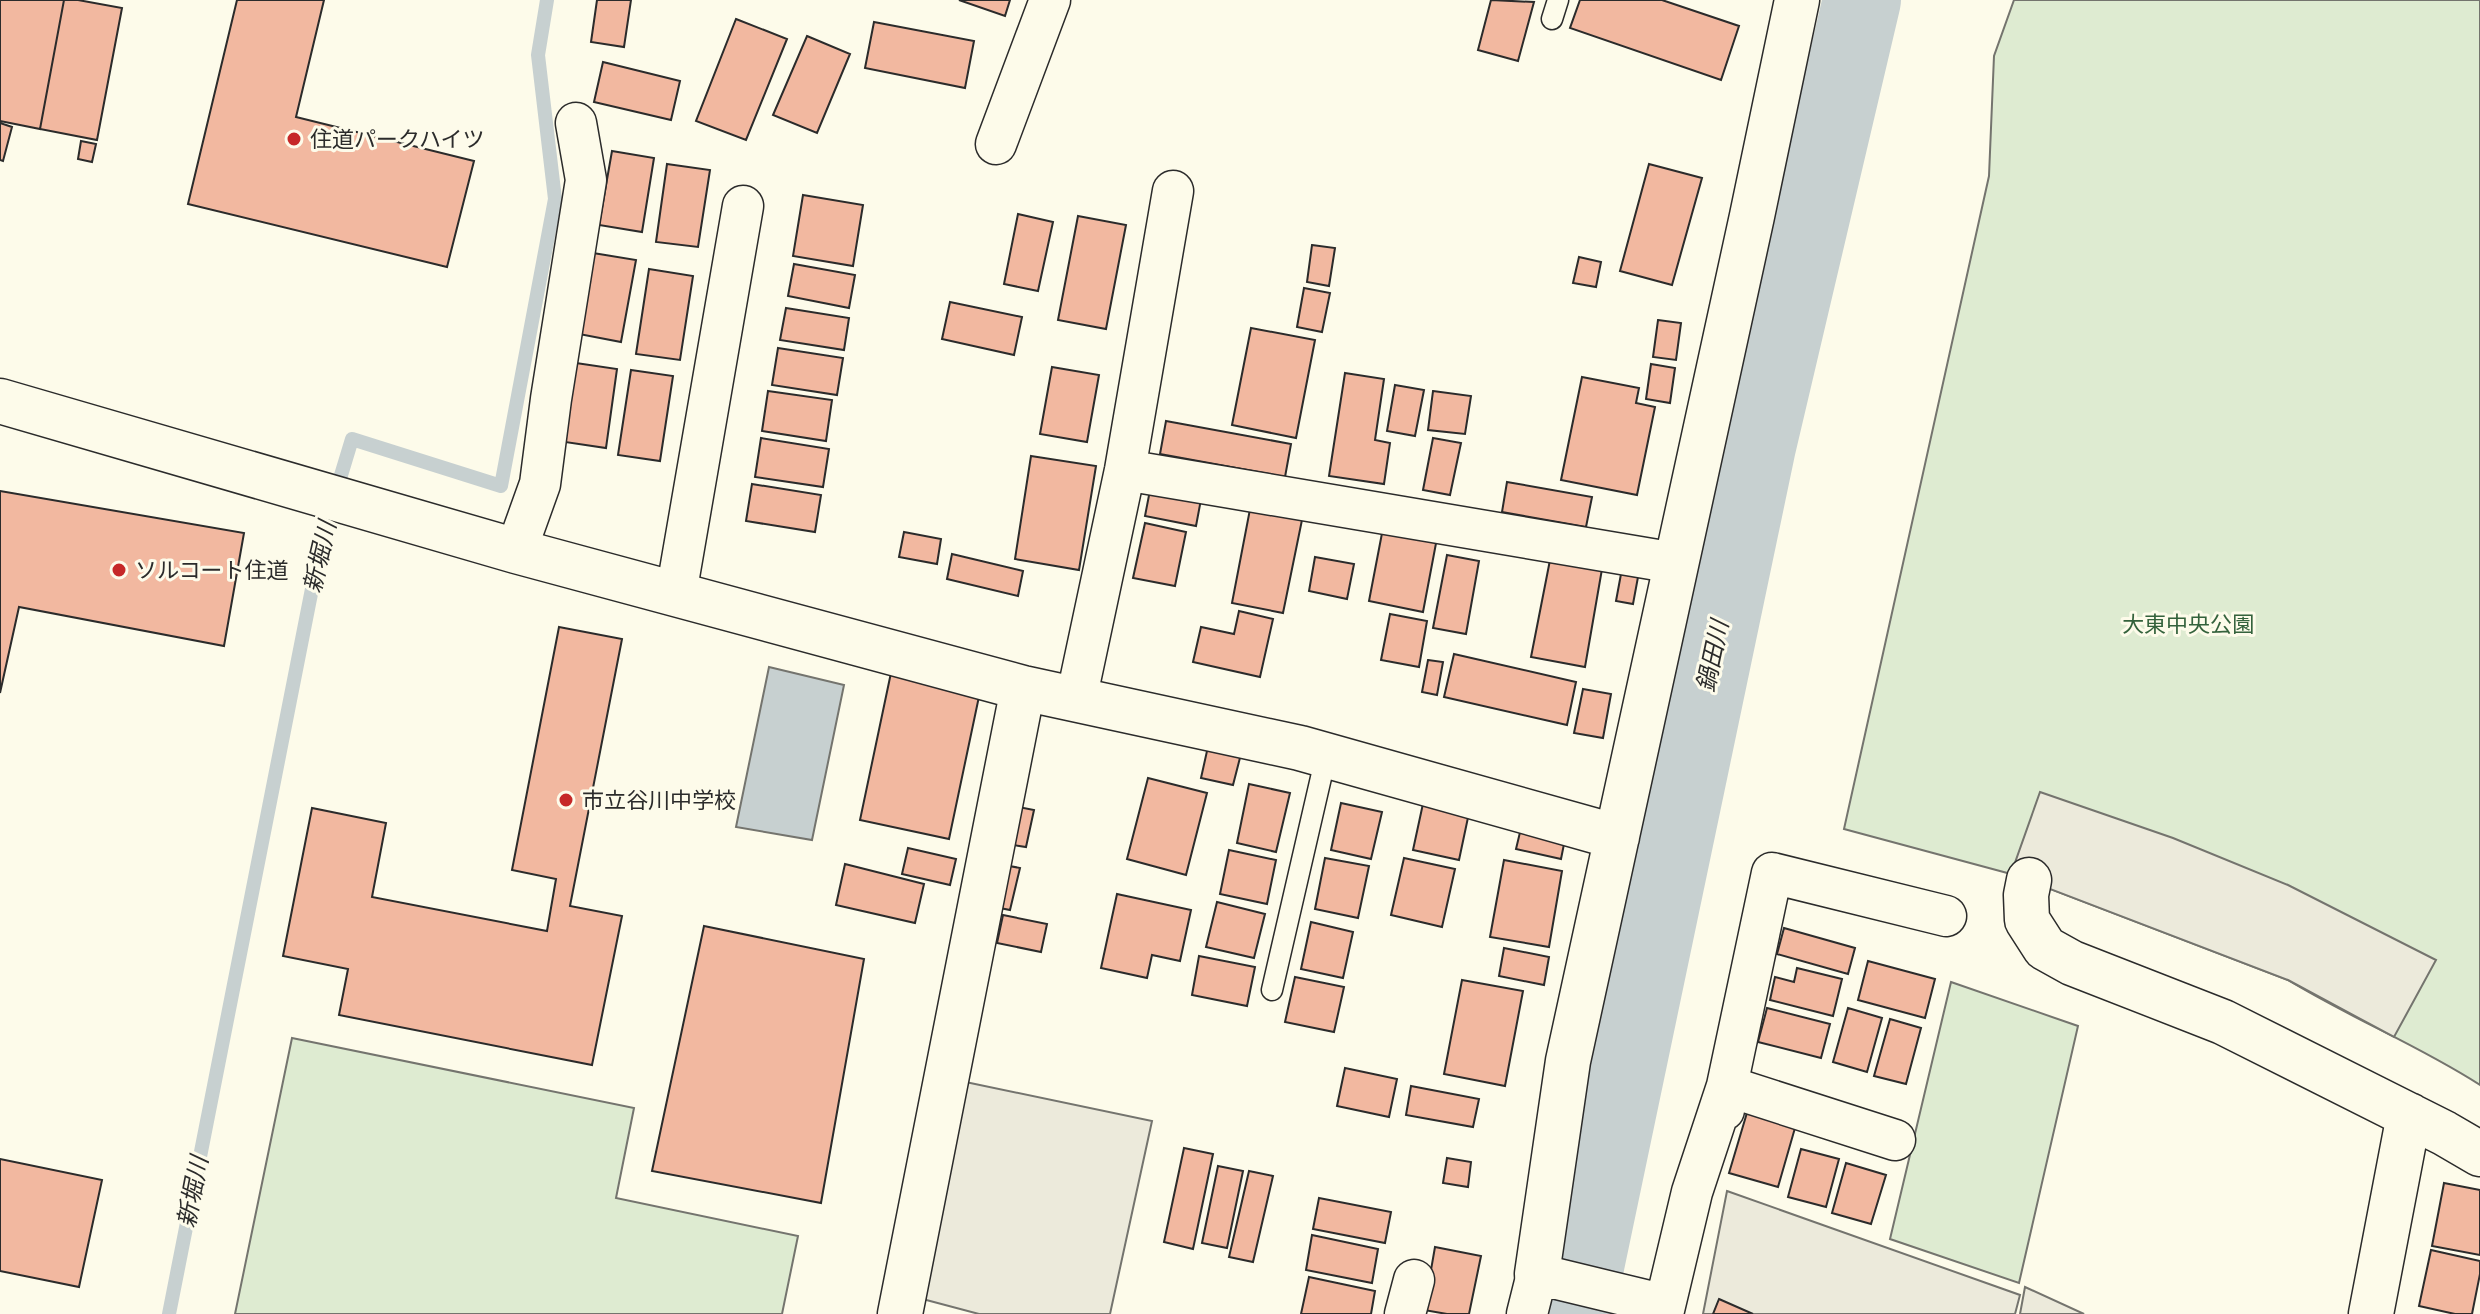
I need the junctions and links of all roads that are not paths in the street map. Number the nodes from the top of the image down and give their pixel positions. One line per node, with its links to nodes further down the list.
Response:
1 (1050, 0): 4 (street)
2 (1797, 0): 10 (street)
3 (576, 123): 9 (street)
4 (996, 144)
5 (1173, 191): 8 (street)
6 (743, 206): 11 (street)
7 (0, 401): 9 (street)
8 (1125, 470): 10 (street); 13 (street)
9 (516, 551): 11 (street)
10 (1675, 563): 15 (street)
11 (676, 594): 12 (street)
12 (1023, 688): 13 (street); 25 (street)
13 (1076, 700): 14 (street)
14 (1326, 756): 15 (street); 18 (lane)
15 (1617, 837): 23 (street)
16 (2029, 880): 20 (street)
17 (1946, 916): 19 (street)
18 (1272, 990)
19 (1727, 1086): 21 (street); 24 (street)
20 (2409, 1115): 22 (street); 26 (street)
21 (1895, 1140)
22 (2480, 1154)
23 (1532, 1294): 24 (street)
24 (1672, 1311)
25 (900, 1314)
26 (2371, 1314)

